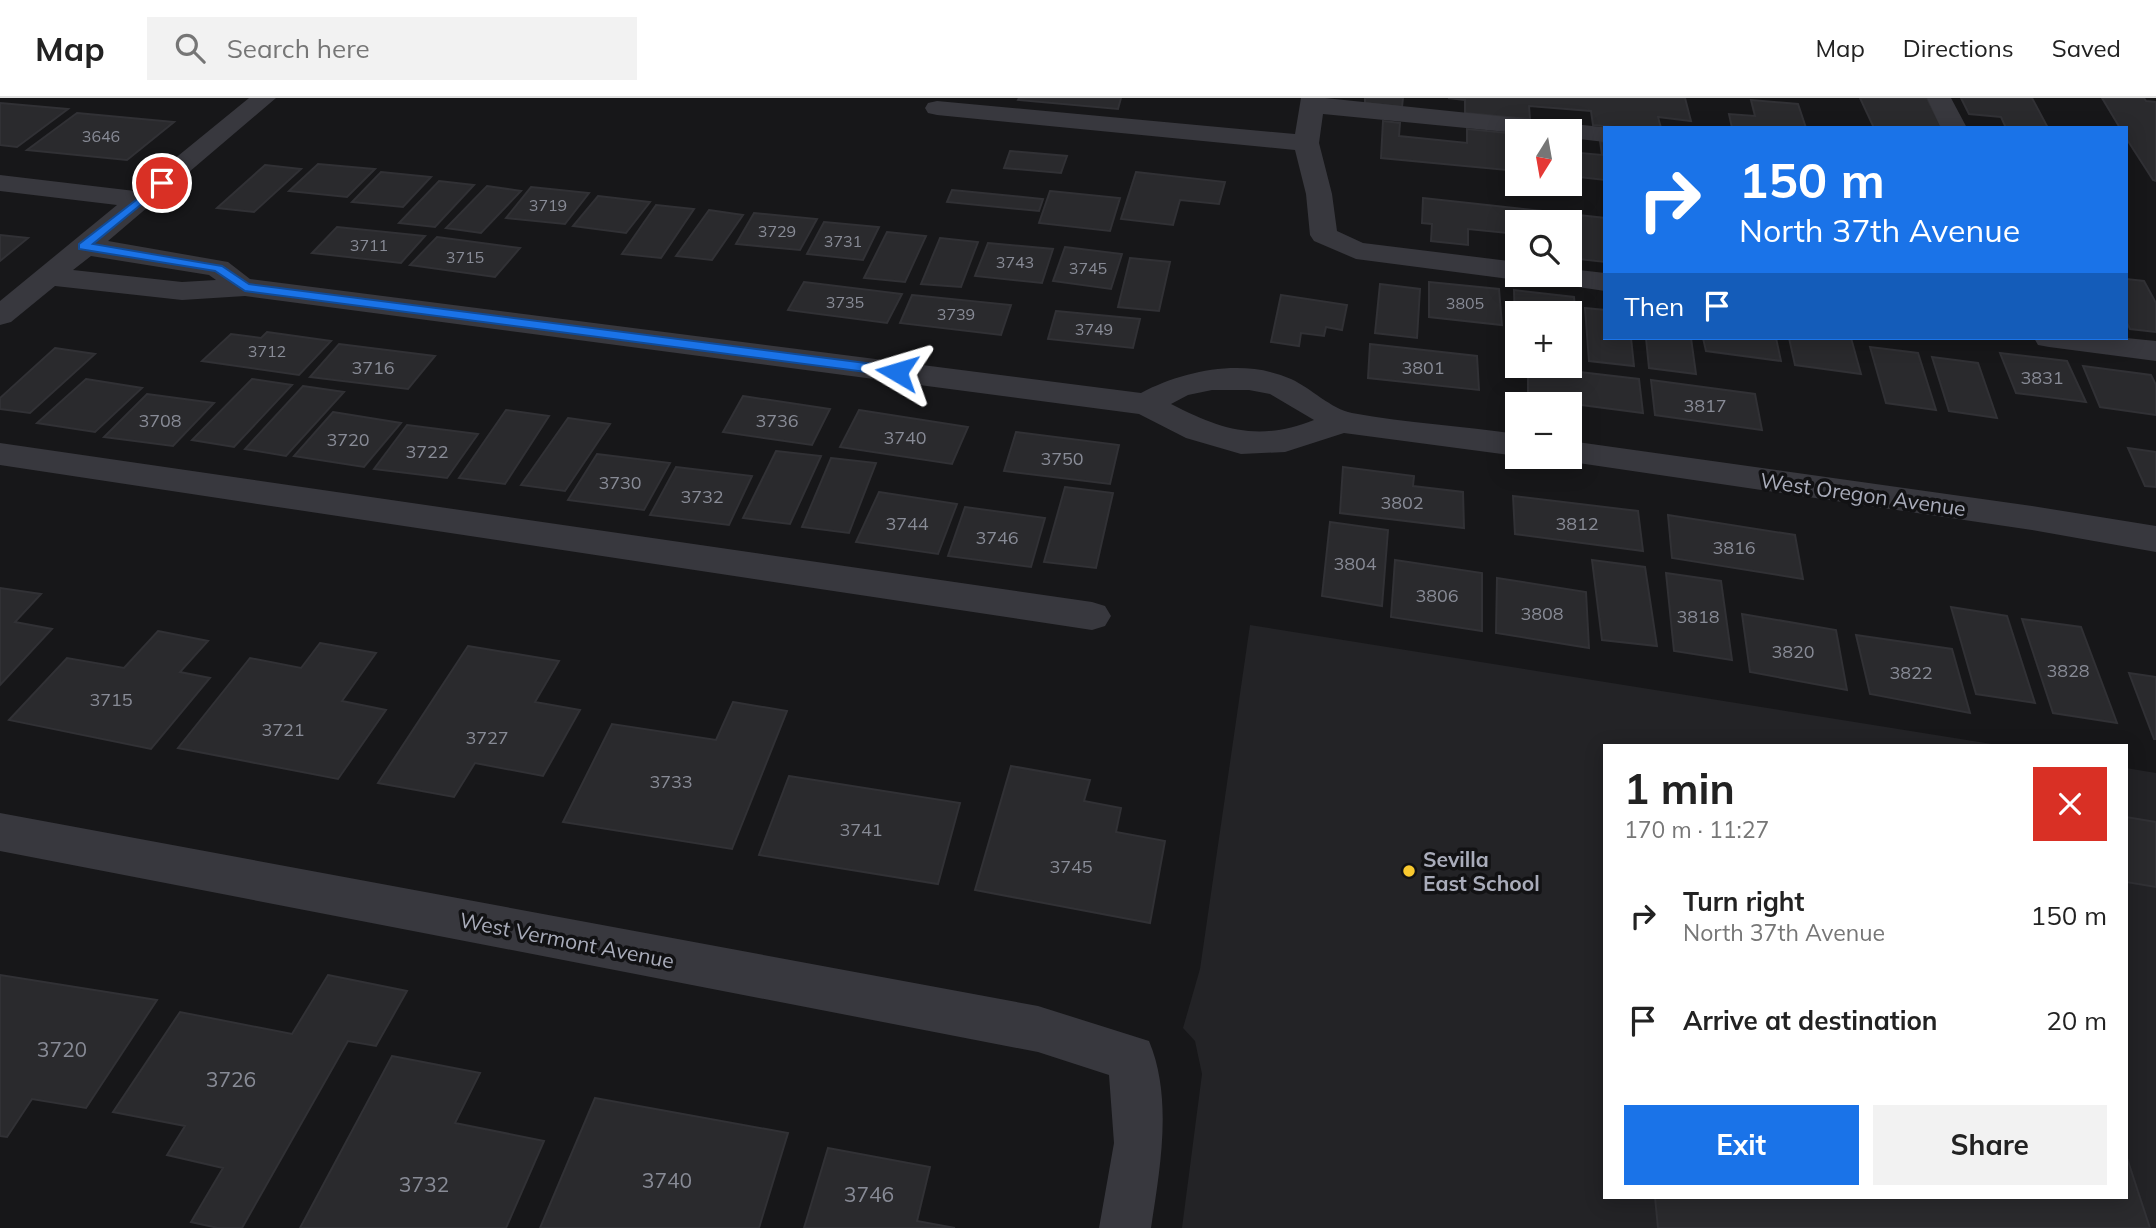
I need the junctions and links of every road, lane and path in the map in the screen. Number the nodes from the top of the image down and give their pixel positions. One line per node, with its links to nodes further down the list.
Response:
1 (264, 98): 9 (street)
2 (1939, 98): 5 (street)
3 (1312, 102): 6 (street); 7 (street)
4 (937, 108): 7 (street)
5 (1953, 126)
6 (1603, 134)
7 (1307, 143): 11 (street)
8 (0, 183): 9 (street)
9 (141, 200): 10 (street)
10 (83, 246): 12 (street); 15 (street)
11 (1505, 270)
12 (47, 276): 15 (street); 16 (street)
13 (1582, 279): 14 (street)
14 (1603, 282)
15 (245, 287): 19 (street)
16 (0, 316)
17 (2065, 340): 18 (street)
18 (2156, 351)
19 (1146, 404): 20 (street); 20 (street)
20 (1340, 422): 21 (street)
21 (1505, 443)
22 (0, 454): 25 (street)
23 (1582, 454): 24 (street, West Oregon Avenue)
24 (2156, 539)
25 (1092, 616)
26 (0, 832): 27 (street, West Vermont Avenue)
27 (1125, 1228)

